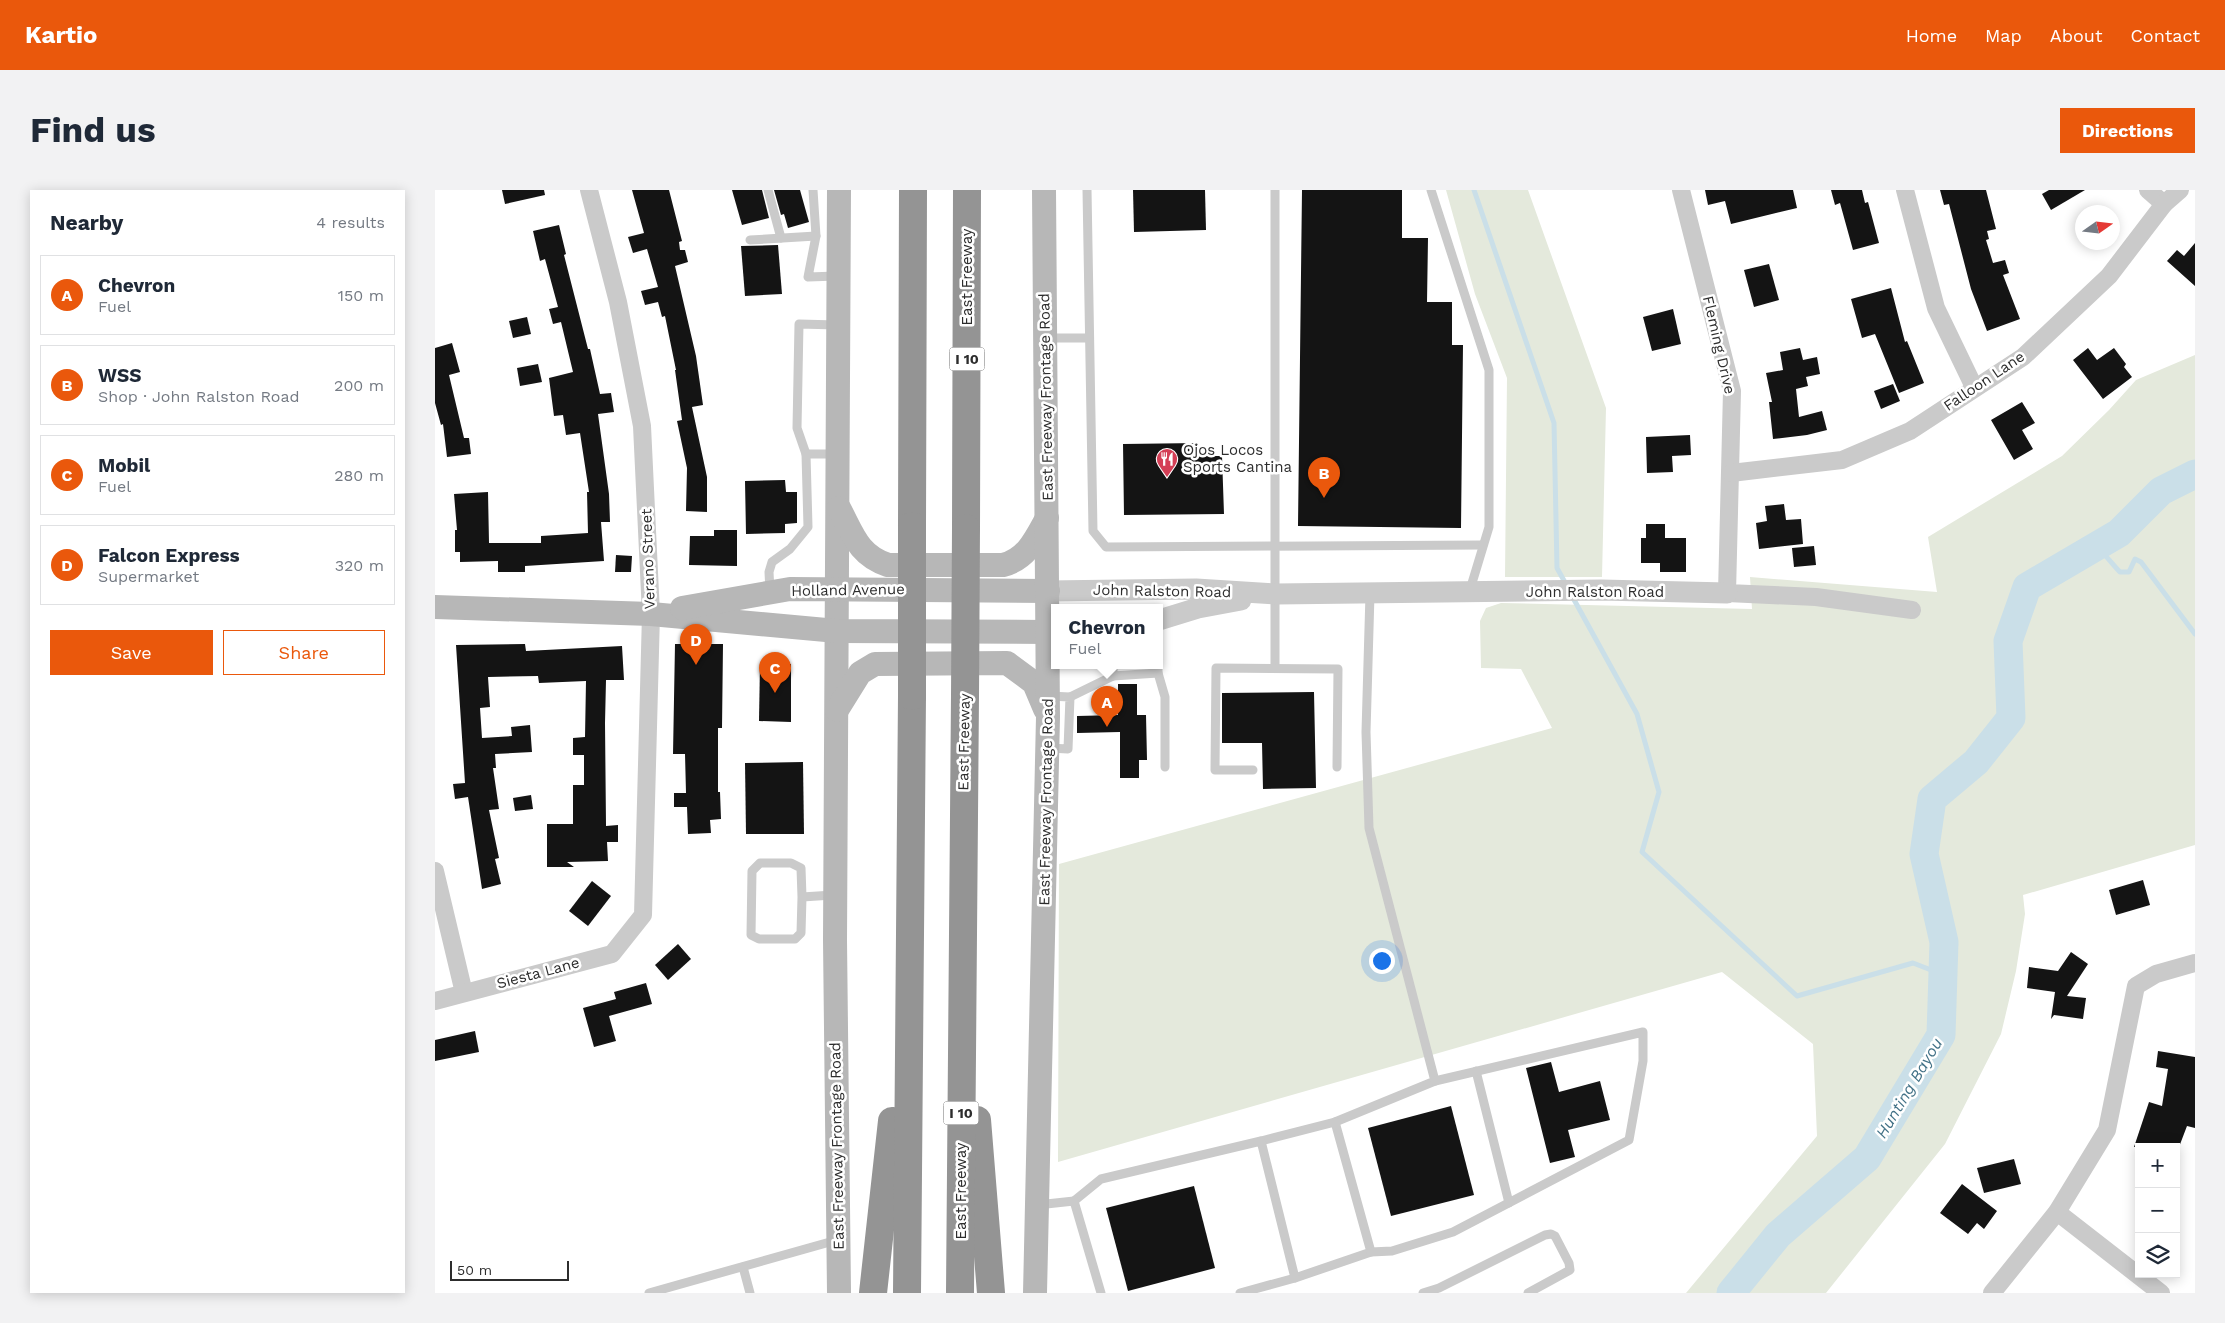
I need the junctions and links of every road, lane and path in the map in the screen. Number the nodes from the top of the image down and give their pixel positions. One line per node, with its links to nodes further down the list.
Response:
1 (589, 190): 40 (street, Verano Street)
2 (768, 190): 17 (lane)
3 (813, 190): 16 (lane)
4 (839, 190): 19 (main road, East Freeway Frontage Road)
5 (913, 190): 59 (highway, bridge)
6 (967, 190): 57 (highway, East Freeway / I 10, bridge)
7 (1044, 190): 21 (main road, East Freeway Frontage Road)
8 (1087, 190): 22 (lane)
9 (1275, 190): 30 (lane)
10 (1431, 190): 29 (lane)
11 (1681, 190): 26 (street, Fleming Drive)
12 (1905, 190): 23 (street)
13 (2148, 190): 15 (street)
14 (2180, 190): 15 (street, Falloon Lane)
15 (2164, 204): 23 (street, Falloon Lane)
16 (816, 236): 17 (lane); 19 (lane)
17 (781, 238): 18 (lane)
18 (750, 240)
19 (839, 276): 20 (main road, East Freeway Frontage Road)
20 (838, 325): 24 (lane); 25 (main road, East Freeway Frontage Road)
21 (1046, 338): 22 (lane); 28 (main road, East Freeway Frontage Road)
22 (1089, 338): 30 (lane)
23 (1975, 387): 26 (street, Falloon Lane)
24 (806, 454): 25 (lane); 33 (lane)
25 (838, 454): 27 (main road, East Freeway Frontage Road)
26 (1731, 473): 35 (street, Fleming Drive)
27 (838, 506): 28 (main road); 31 (main road, East Freeway Frontage Road)
28 (1048, 517): 32 (main road, East Freeway Frontage Road)
29 (1483, 545): 30 (lane); 34 (lane)
30 (1275, 546): 36 (lane)
31 (838, 588): 32 (main road, Holland Avenue); 33 (main road, Holland Avenue); 42 (main road, East Freeway Frontage Road)
32 (1048, 591): 36 (street, John Ralston Road); 43 (main road, East Freeway Frontage Road)
33 (770, 593): 40 (main road, Holland Avenue)
34 (1468, 593): 35 (street, John Ralston Road); 37 (street, John Ralston Road)
35 (1727, 593): 39 (street, John Ralston Road)
36 (1276, 594): 37 (street, John Ralston Road); 41 (street, John Ralston Road); 44 (lane)
37 (1370, 594): 63 (lane)
38 (435, 606): 40 (main road, Holland Avenue)
39 (1912, 610)
40 (651, 614): 42 (main road, Holland Avenue); 56 (street, Verano Street)
41 (1163, 619)
42 (837, 630): 43 (main road); 49 (main road, East Freeway Frontage Road)
43 (1051, 632): 48 (main road, East Freeway Frontage Road)
44 (1275, 667): 51 (lane); 52 (lane)
45 (1113, 669): 47 (lane)
46 (1158, 670): 47 (lane); 50 (lane)
47 (1113, 676): 48 (lane)
48 (1051, 701): 49 (main road); 68 (main road, East Freeway Frontage Road)
49 (837, 710): 54 (main road, East Freeway Frontage Road)
50 (1165, 767)
51 (1337, 767)
52 (1253, 770)
53 (435, 871): 60 (street)
54 (836, 895): 55 (lane); 70 (main road, East Freeway Frontage Road)
55 (802, 897): 55 (lane)
56 (631, 930): 60 (street, Siesta Lane)
57 (962, 932): 80 (highway, East Freeway / I 10); 81 (highway)
58 (2195, 963): 69 (street)
59 (909, 973): 78 (highway); 79 (highway)
60 (465, 993): 61 (street, Siesta Lane)
61 (435, 1001)
62 (1476, 1071): 63 (lane); 67 (lane); 67 (lane)
63 (1435, 1081): 64 (lane)
64 (1335, 1122): 65 (lane); 71 (lane)
65 (1261, 1141): 66 (lane); 73 (lane)
66 (1074, 1201): 68 (lane); 83 (lane)
67 (1509, 1203): 71 (lane)
68 (1037, 1205): 82 (main road, East Freeway Frontage Road)
69 (2057, 1212): 86 (street); 87 (street)
70 (838, 1240): 72 (lane); 77 (main road, East Freeway Frontage Road)
71 (1371, 1252): 73 (lane)
72 (743, 1267): 75 (lane); 76 (lane)
73 (1295, 1278): 84 (lane)
74 (1427, 1292): 85 (lane)
75 (649, 1293)
76 (750, 1293)
77 (839, 1293)
78 (873, 1293)
79 (907, 1293)
80 (960, 1293)
81 (991, 1293)
82 (1035, 1293)
83 (1101, 1293)
84 (1240, 1293)
85 (1528, 1293)
86 (1992, 1293)
87 (2161, 1293)

